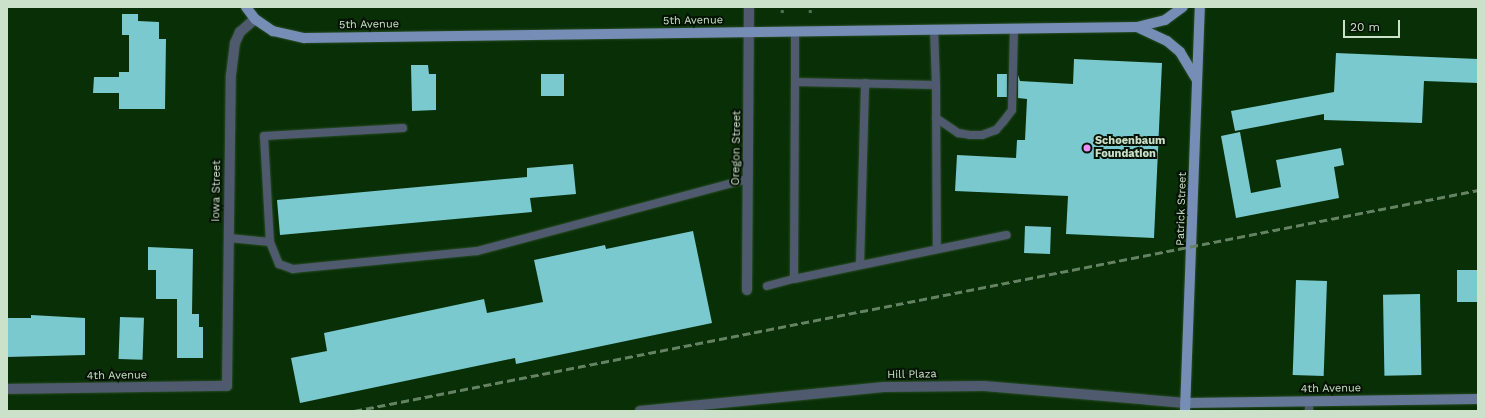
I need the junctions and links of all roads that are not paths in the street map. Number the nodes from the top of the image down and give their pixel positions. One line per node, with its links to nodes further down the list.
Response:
1 (246, 7): 5 (main road)
2 (749, 7): 10 (street, Oregon Street)
3 (1183, 7): 6 (main road)
4 (1200, 7): 11 (main road, Patrick Street)
5 (255, 19): 10 (main road, 5th Avenue); 19 (street, Iowa Street)
6 (1137, 27): 7 (main road, 5th Avenue); 11 (main road)
7 (1014, 28): 8 (main road, 5th Avenue); 15 (lane)
8 (934, 29): 9 (main road, 5th Avenue); 14 (lane)
9 (795, 31): 10 (main road, 5th Avenue); 12 (lane)
10 (750, 32): 17 (street, Oregon Street)
11 (1197, 80): 30 (main road, Patrick Street)
12 (795, 82): 13 (lane); 23 (lane)
13 (865, 83): 14 (lane); 22 (lane)
14 (936, 85): 15 (lane)
15 (936, 118): 21 (lane)
16 (403, 128): 20 (lane)
17 (748, 179): 20 (lane); 25 (street, Oregon Street)
18 (1006, 235): 21 (lane)
19 (229, 238): 20 (lane); 26 (street, Iowa Street)
20 (270, 242)
21 (937, 249): 22 (lane)
22 (860, 265): 23 (lane)
23 (794, 279): 24 (lane)
24 (767, 286)
25 (747, 290)
26 (227, 386): 27 (street, 4th Avenue)
27 (7, 389)
28 (1478, 400): 29 (street, 4th Avenue)
29 (1309, 406): 30 (street, 4th Avenue)
30 (1184, 407): 31 (street, Hill Plaza)
31 (640, 411)

